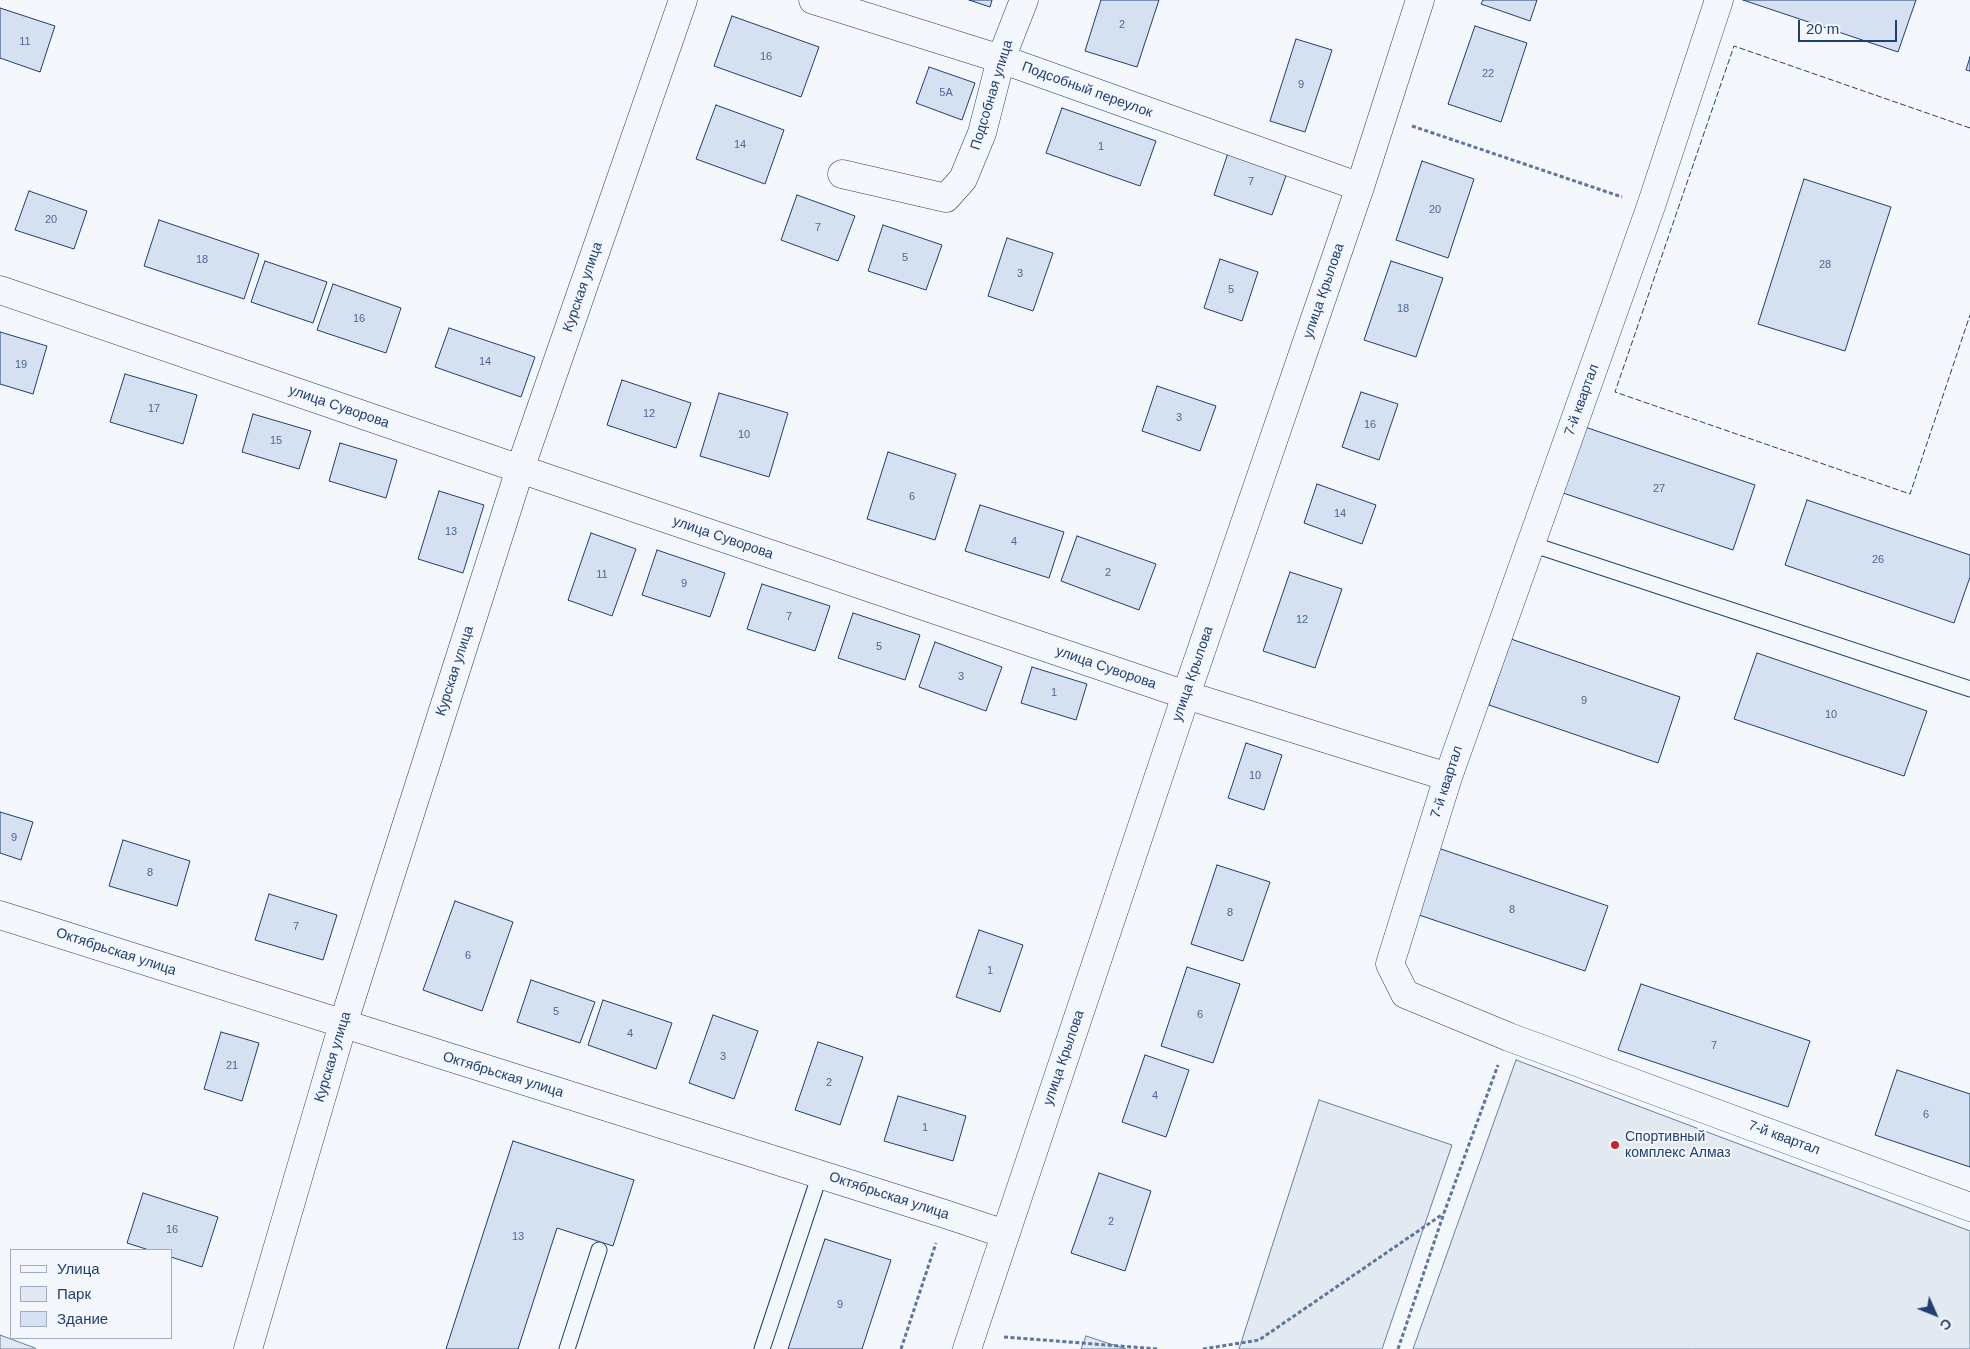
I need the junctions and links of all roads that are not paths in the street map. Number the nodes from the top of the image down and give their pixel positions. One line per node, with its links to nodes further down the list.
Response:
1 (683, 0): 10 (street, Курская улица)
2 (812, 0): 6 (street, Подсобный переулок)
3 (1024, 0): 6 (street, Подсобная улица)
4 (1420, 0): 8 (street, улица Крылова)
5 (1719, 0): 11 (street, 7-й квартал)
6 (1002, 59): 7 (street, Подсобная улица); 8 (street, Подсобный переулок)
7 (842, 174)
8 (1360, 187): 13 (street, улица Крылова)
9 (0, 290): 10 (street, улица Суворова)
10 (520, 469): 13 (street, улица Суворова); 16 (street, Курская улица)
11 (1531, 544): 12 (lane); 14 (street, 7-й квартал)
12 (1970, 689)
13 (1186, 695): 14 (street, улица Суворова); 19 (street, улица Крылова)
14 (1448, 777): 18 (street, 7-й квартал)
15 (0, 916): 16 (street, Октябрьская улица)
16 (343, 1024): 17 (street, Октябрьская улица); 22 (street, Курская улица)
17 (820, 1174): 19 (street, Октябрьская улица); 24 (lane)
18 (1970, 1207)
19 (1005, 1234): 21 (street, улица Крылова)
20 (599, 1250): 23 (lane)
21 (969, 1342)
22 (248, 1349)
23 (567, 1349)
24 (762, 1349)

